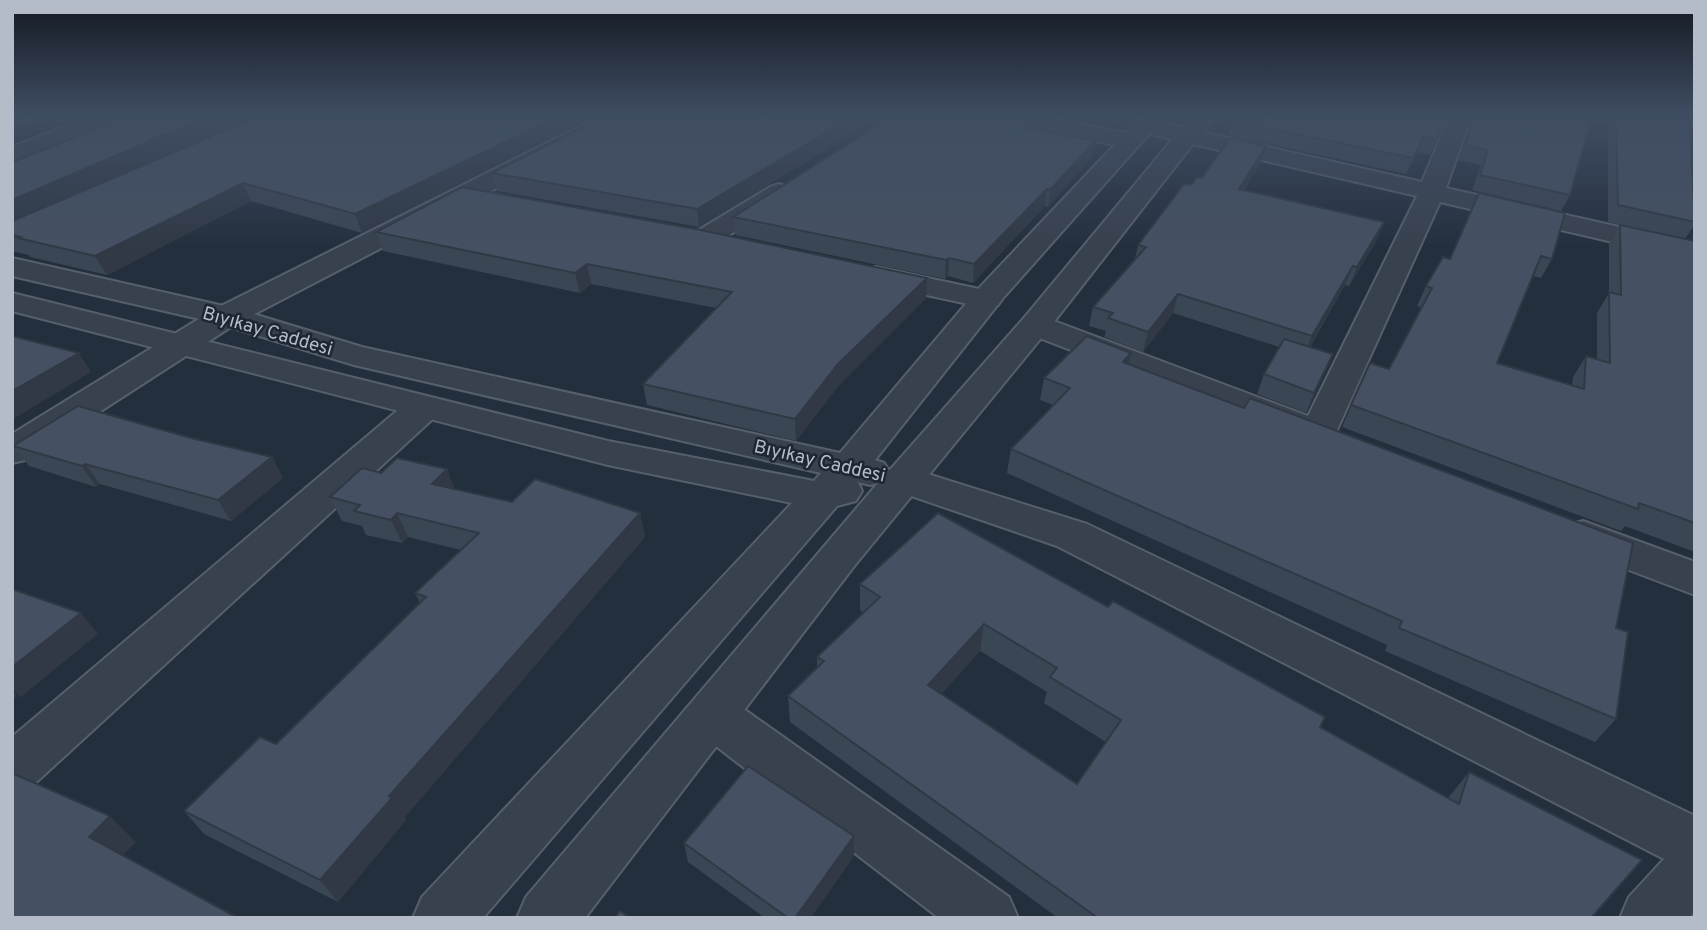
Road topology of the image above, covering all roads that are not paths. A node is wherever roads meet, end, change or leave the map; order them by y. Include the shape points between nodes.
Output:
1 (532, 160) edge
2 (1113, 160) edge
3 (1167, 160) edge
4 (1316, 160) edge
5 (1443, 160) edge
6 (796, 182) edge
7 (1431, 193) junction
8 (465, 195) junction
9 (505, 202) edge
10 (744, 248) edge
11 (1695, 253) edge
12 (12, 267) edge
13 (852, 271) edge
14 (987, 299) junction
15 (12, 302) edge
16 (226, 316) junction
17 (1035, 325) junction
18 (182, 346) junction
19 (424, 407) junction
20 (12, 451) edge
21 (902, 479) junction
22 (835, 481) junction
23 (1552, 524) edge
24 (1695, 579) edge
25 (713, 715) junction
26 (12, 770) edge
27 (1695, 845) edge
28 (1695, 867) edge
29 (443, 918) edge
30 (547, 918) edge
31 (988, 918) edge
32 (1650, 918) edge

1 - 8 street
2 - 14 street
3 - 17 street
4 - 7 street
5 - 7 street
6 - 10 street via 691,237
7 - 11 street
7 - 17 street via 1331,438
8 - 9 street
8 - 16 street
12 - 16 street, Bıyıkay Caddesi
13 - 14 street
14 - 22 street
15 - 18 street, Bıyıkay Caddesi
16 - 18 street
16 - 22 street, Bıyıkay Caddesi via 354,355
17 - 21 street
18 - 19 street, Bıyıkay Caddesi
18 - 20 street
19 - 22 street, Bıyıkay Caddesi via 608,453
19 - 26 street
21 - 22 street, Bıyıkay Caddesi
21 - 25 street
21 - 27 street via 1072,536
22 - 29 street
23 - 24 street
25 - 30 street
25 - 31 street
28 - 32 street

